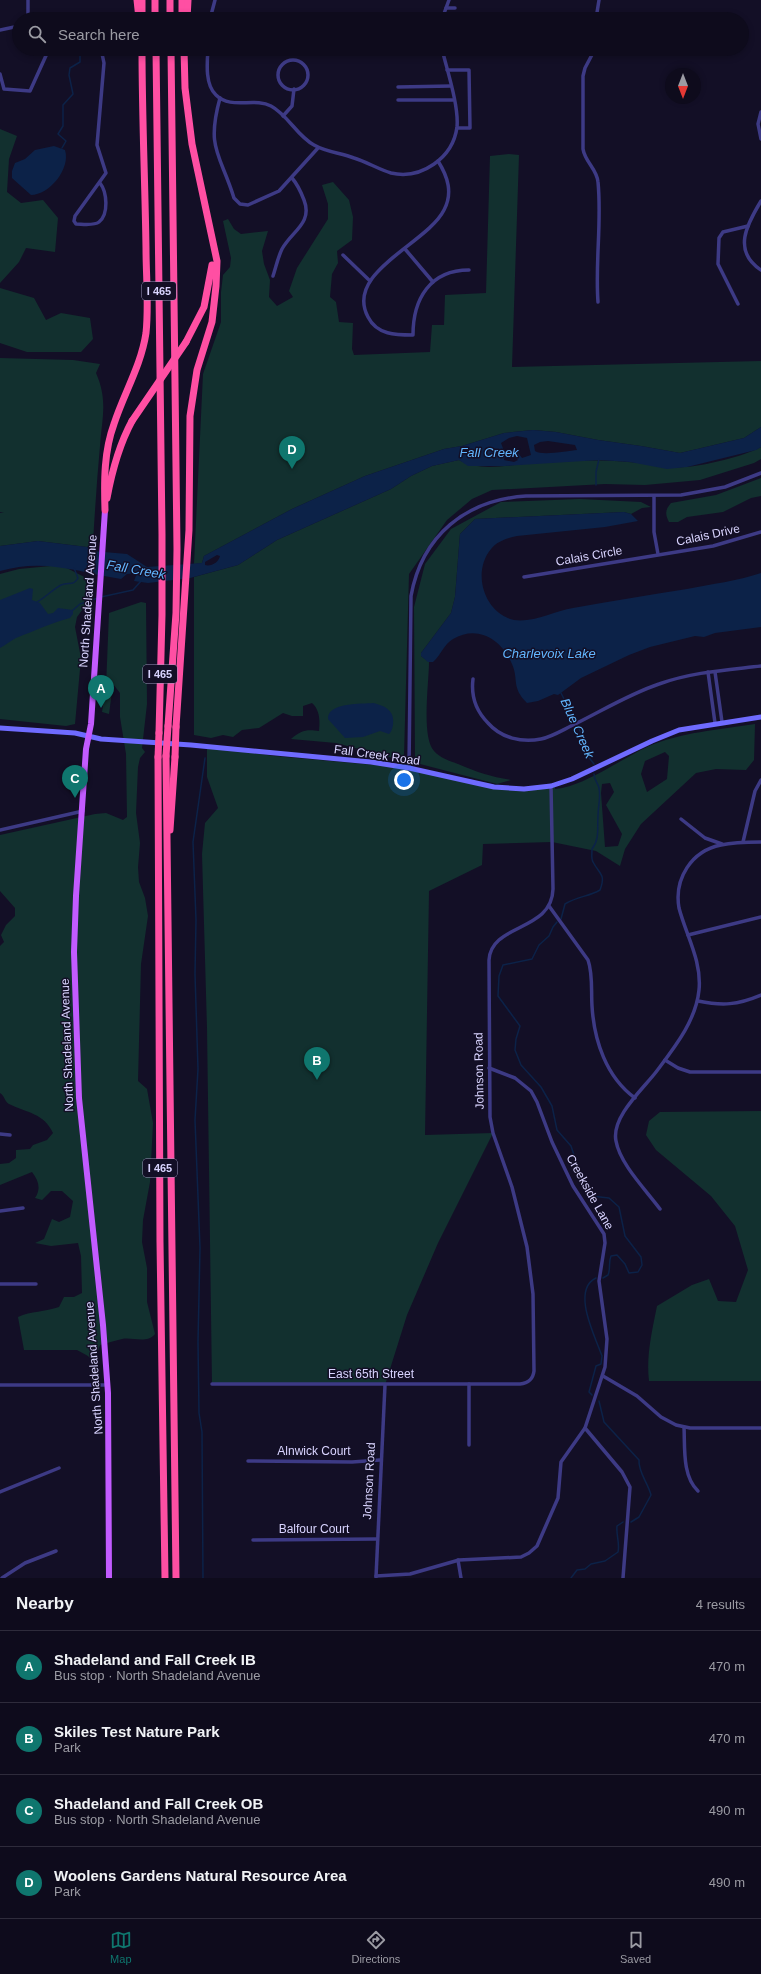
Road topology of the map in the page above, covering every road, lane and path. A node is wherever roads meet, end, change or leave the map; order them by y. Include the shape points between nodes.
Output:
1 (28, 0) edge
2 (137, 0) edge
3 (142, 0) edge
4 (155, 0) edge
5 (170, 0) edge
6 (182, 0) edge
7 (188, 0) edge
8 (215, 0) edge
9 (449, 0) edge
10 (599, 0) edge
11 (446, 8) junction
12 (455, 8) dead end
13 (28, 12) edge
14 (138, 12) edge
15 (142, 12) edge
16 (155, 12) edge
17 (170, 12) edge
18 (182, 12) edge
19 (187, 12) edge
20 (212, 12) edge
21 (445, 12) edge
22 (597, 12) edge
23 (12, 27) edge
24 (0, 30) edge
25 (46, 56) edge
26 (102, 56) edge
27 (142, 56) edge
28 (156, 56) edge
29 (171, 56) edge
30 (184, 56) edge
31 (208, 56) edge
32 (444, 56) edge
33 (591, 56) edge
34 (447, 70) junction
35 (0, 74) edge
36 (450, 86) junction
37 (398, 87) dead end
38 (294, 90) junction
39 (220, 98) junction
40 (398, 100) dead end
41 (453, 100) junction
42 (761, 112) edge
43 (283, 116) junction
44 (457, 128) junction
45 (761, 139) edge
46 (318, 148) junction
47 (438, 161) junction
48 (292, 178) junction
49 (100, 183) junction
50 (761, 201) edge
51 (748, 226) junction
52 (214, 245) junction
53 (405, 249) junction
54 (343, 255) dead end
55 (468, 270) dead end
56 (761, 270) edge
57 (273, 276) dead end
58 (369, 280) junction
59 (433, 282) junction
60 (598, 302) dead end
61 (738, 304) dead end
62 (761, 473) edge
63 (654, 496) junction
64 (105, 510) junction
65 (761, 532) edge
66 (658, 554) junction
67 (524, 577) dead end
68 (180, 613) junction
69 (761, 666) edge
70 (711, 672) junction
71 (473, 679) dead end
72 (761, 717) edge
73 (722, 722) junction
74 (715, 724) junction
75 (0, 728) edge
76 (89, 736) junction
77 (409, 768) junction
78 (761, 780) edge
79 (551, 786) junction
80 (83, 810) junction
81 (681, 819) dead end
82 (0, 830) edge
83 (743, 842) junction
84 (761, 842) edge
85 (723, 844) junction
86 (168, 862) junction
87 (549, 906) junction
88 (761, 917) edge
89 (688, 935) junction
90 (761, 995) edge
91 (698, 1000) junction
92 (665, 1060) junction
93 (489, 1068) junction
94 (761, 1072) edge
95 (635, 1098) junction
96 (0, 1134) edge
97 (10, 1134) dead end
98 (23, 1208) dead end
99 (660, 1209) dead end
100 (0, 1211) edge
101 (0, 1284) edge
102 (36, 1284) dead end
103 (603, 1376) junction
104 (530, 1381) joint
105 (212, 1384) dead end
106 (469, 1384) junction
107 (0, 1385) edge
108 (108, 1385) junction
109 (385, 1385) junction
110 (684, 1427) junction
111 (585, 1428) junction
112 (761, 1428) edge
113 (469, 1446) dead end
114 (380, 1460) junction
115 (248, 1461) dead end
116 (59, 1468) dead end
117 (698, 1491) dead end
118 (0, 1492) edge
119 (376, 1539) junction
120 (253, 1540) dead end
121 (56, 1551) dead end
122 (458, 1560) junction
123 (376, 1577) edge
124 (2, 1578) edge
125 (109, 1578) edge
126 (165, 1578) edge
127 (176, 1578) edge
128 (461, 1578) edge
129 (624, 1578) edge

1 - 13 street
2 - 14 highway
3 - 15 highway
4 - 16 highway
5 - 17 highway
6 - 18 highway
7 - 19 highway
8 - 20 street
9 - 11 street
10 - 22 street
11 - 12 street
11 - 21 street
23 - 24 street
25 - 35 street via 30,91 4,89
26 - 49 street via 98,145 106,172
27 - 64 highway via 147,309 143,349 113,424 104,488
28 - 126 highway, I 465, bridge via 162,534 158,757 160,1234
29 - 68 highway, I 465
30 - 52 highway via 192,144
31 - 39 street via 210,85
32 - 34 street
33 - 60 street via 583,76 583,142 585,157 598,182
34 - 36 street
34 - 44 street via 469,70 470,128
36 - 37 street
36 - 41 street
38 - 38 street via 305,84 308,74 304,64 293,60 283,64 279,75 282,85
38 - 43 street via 292,106
39 - 43 street via 232,102 265,104
39 - 48 street via 214,122 214,143 239,204 248,205 279,191
40 - 41 street
41 - 44 street
42 - 45 street via 758,124
43 - 46 street via 305,139
44 - 47 street via 450,147
46 - 47 street via 353,157 398,174 420,172
46 - 48 street
47 - 53 street via 448,184 446,206 437,220
48 - 57 street via 300,189 307,214 282,248
49 - 49 street via 75,216 76,224 95,224 100,220 106,206 106,193
50 - 51 street
51 - 56 street via 744,242 746,252 752,263
51 - 61 street via 724,232 719,238 719,265
52 - 64 highway, bridge via 211,277 198,321 132,421 116,459
52 - 68 highway via 217,261 214,308 191,407 189,530
53 - 58 street
53 - 59 street
54 - 58 street
55 - 59 street via 447,273
58 - 59 street via 364,303 371,322 388,333 413,335 417,306 423,293
62 - 63 street via 738,483 708,491
63 - 66 street via 654,532
63 - 77 street via 502,498 470,510 456,519 440,535 428,550 419,568 411,596
64 - 76 main road, North Shadeland Avenue
65 - 66 street, Calais Drive via 718,545
66 - 67 street, Calais Circle
68 - 86 highway, bridge via 182,641
68 - 86 highway, I 465, bridge via 166,756
69 - 70 street
70 - 71 street via 647,688 549,737 531,741 501,734 490,726 480,712 473,695
70 - 73 street
70 - 74 street
72 - 73 main road, Fall Creek Road
73 - 74 main road, Fall Creek Road
74 - 79 main road, Fall Creek Road via 685,728 668,734 578,777
75 - 76 main road, Fall Creek Road
76 - 77 main road, Fall Creek Road
76 - 80 main road, North Shadeland Avenue
77 - 79 main road, Fall Creek Road via 505,789
78 - 83 street via 753,799
79 - 87 street via 553,891
80 - 82 street
80 - 108 main road, North Shadeland Avenue via 75,924 78,1091
81 - 85 street via 705,838
83 - 84 street
83 - 85 street
85 - 89 street via 709,848 697,856 687,867 682,878 678,902
86 - 127 highway, I 465
87 - 93 street, Johnson Road via 538,918 499,940 490,953
87 - 95 street via 588,960 594,1022 602,1052 616,1080
88 - 89 street
89 - 91 street via 698,969
90 - 91 street via 730,1004
91 - 92 street via 688,1025
92 - 94 street via 690,1072
92 - 95 street
93 - 103 street, Creekside Lane via 515,1078 531,1091 573,1186 604,1234 599,1281 608,1343
93 - 104 street, Johnson Road via 491,1123 524,1230 532,1281 534,1372
95 - 99 street via 620,1119 616,1142 626,1163
96 - 97 street
98 - 100 street
101 - 102 street
103 - 110 street via 637,1396 662,1418
103 - 111 street, Creekside Lane
104 - 106 street, East 65th Street via 520,1384
105 - 109 street, East 65th Street
106 - 109 street, East 65th Street
106 - 113 street
107 - 108 street
108 - 125 main road, North Shadeland Avenue
109 - 114 street, Johnson Road
110 - 112 street
110 - 117 street via 688,1474
111 - 122 street, Creekside Lane via 561,1462 557,1500 540,1541 532,1551 517,1558
111 - 129 street via 622,1472 629,1485
114 - 115 street, Alnwick Court
114 - 119 street, Johnson Road
116 - 118 street
119 - 120 street, Balfour Court
119 - 123 street, Johnson Road
121 - 124 street via 25,1563
122 - 123 street, Creekside Lane via 410,1574
122 - 128 street

